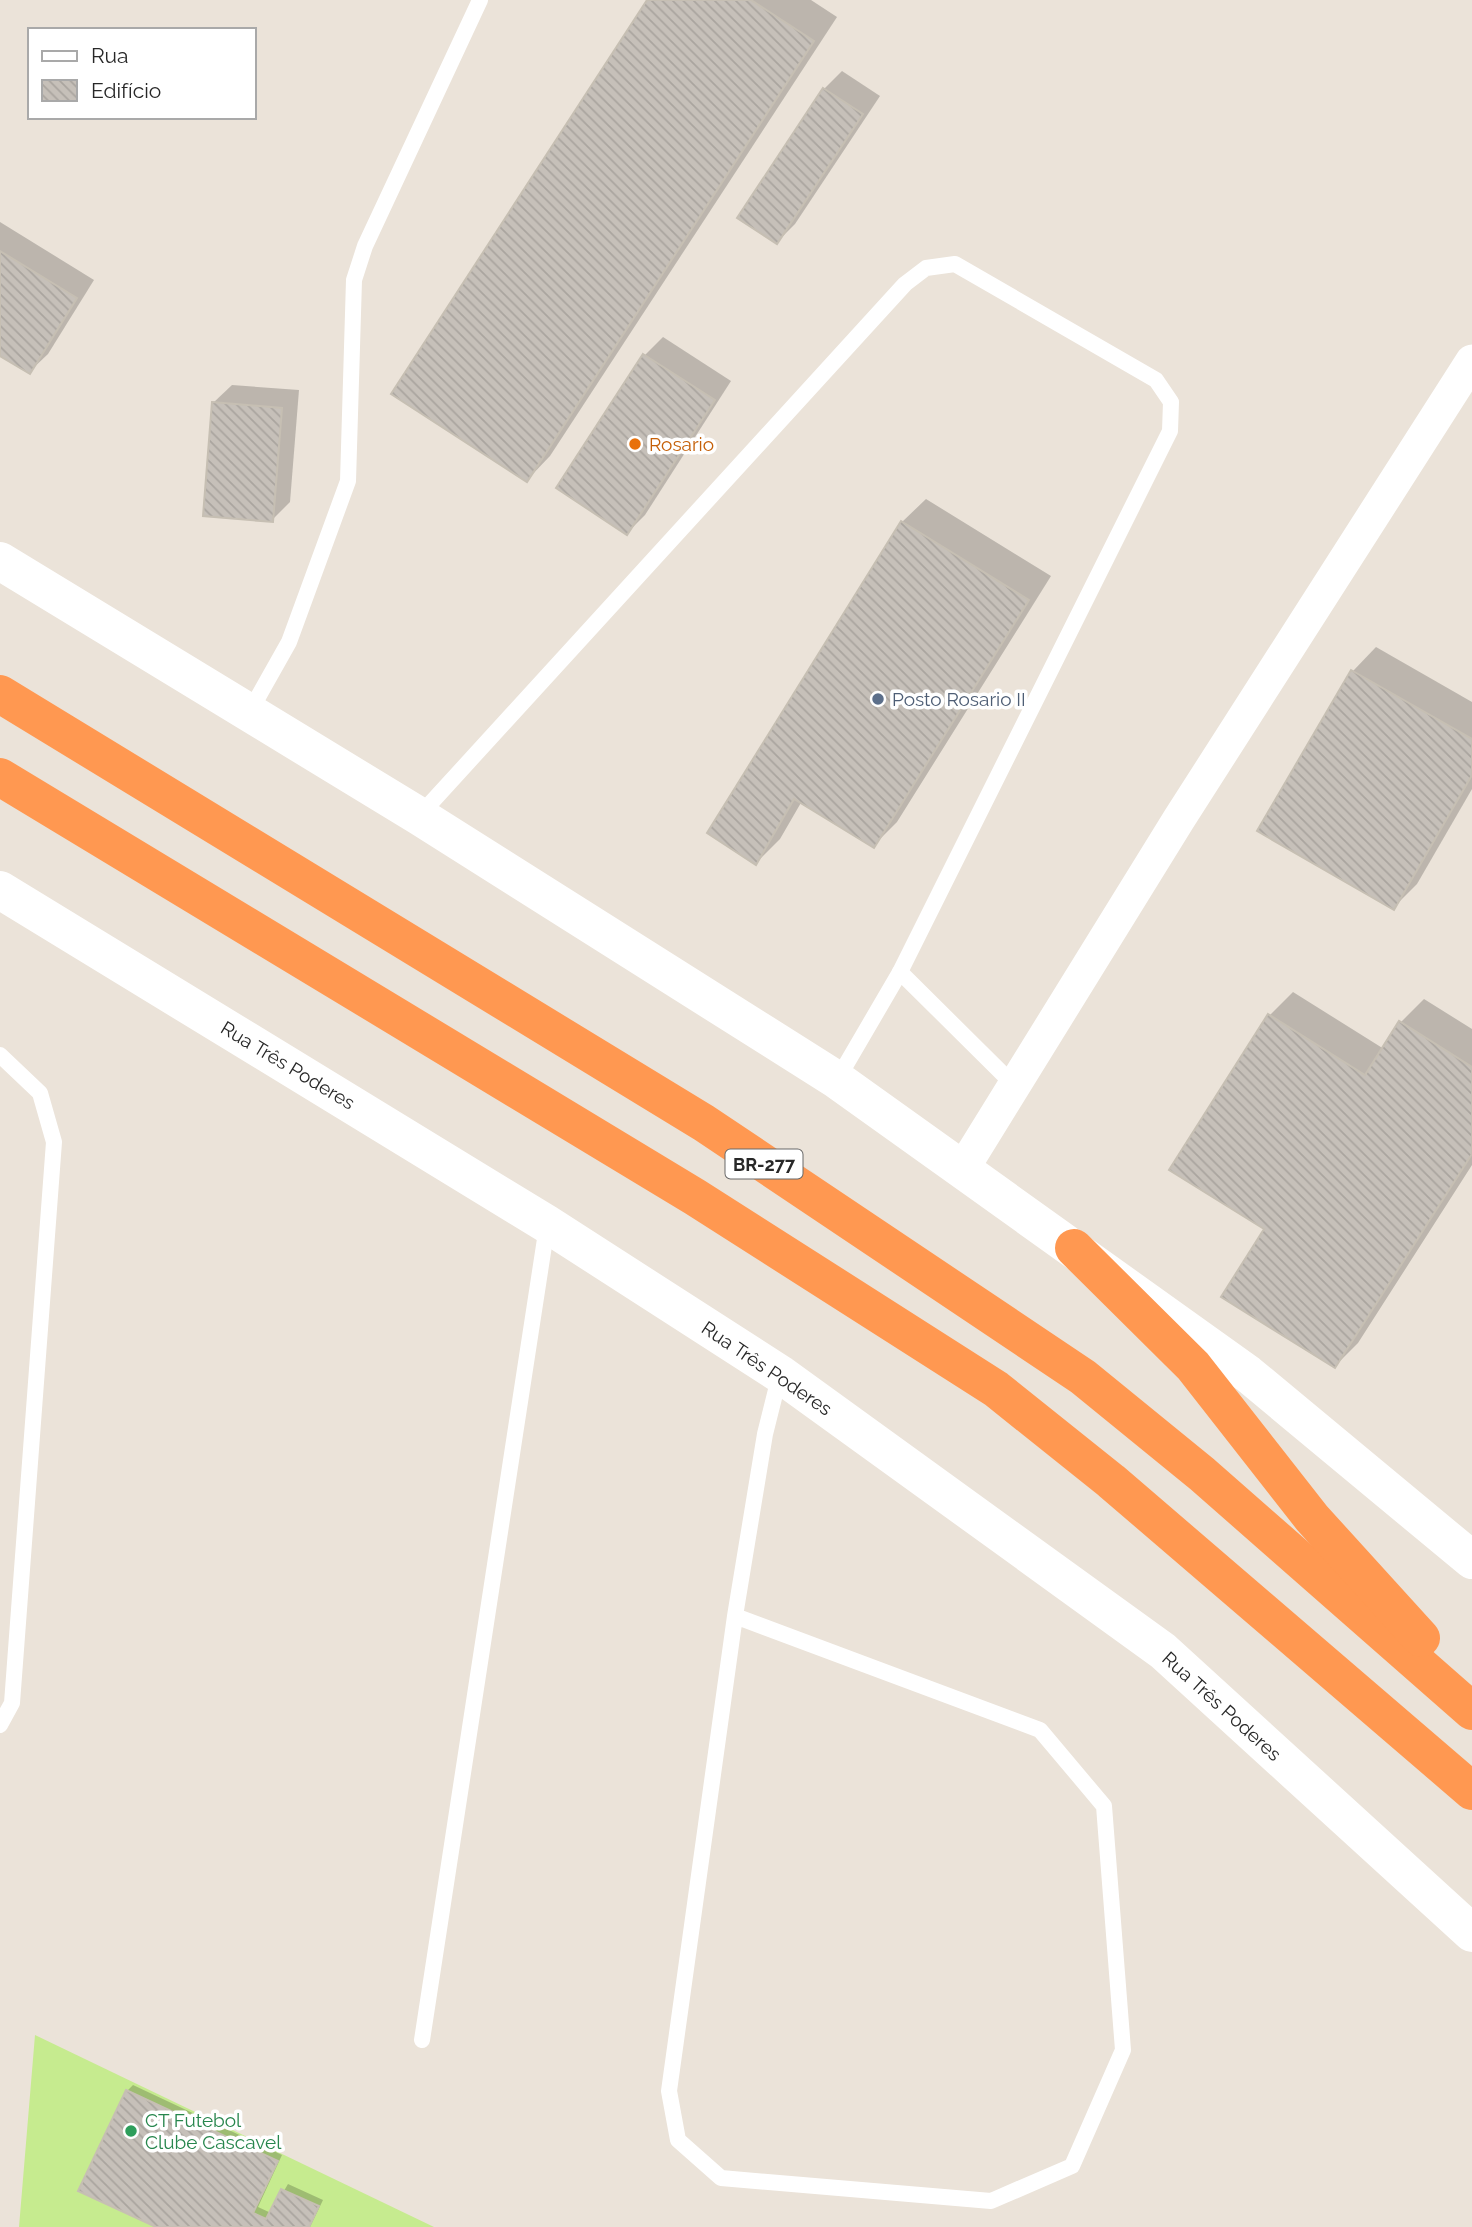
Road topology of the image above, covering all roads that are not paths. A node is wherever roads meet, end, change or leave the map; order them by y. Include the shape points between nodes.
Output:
1 (480, 0) edge
2 (1472, 361) edge
3 (0, 561) edge
4 (0, 694) edge
5 (249, 713) junction
6 (0, 777) edge
7 (419, 816) junction
8 (0, 890) edge
9 (900, 972) junction
10 (0, 1055) edge
11 (837, 1080) junction
12 (1014, 1085) junction
13 (962, 1170) junction
14 (547, 1224) junction
15 (1074, 1248) junction
16 (780, 1374) junction
17 (1472, 1560) edge
18 (735, 1616) junction
19 (1472, 1693) edge
20 (1472, 1711) edge
21 (0, 1725) edge
22 (1472, 1791) edge
23 (1472, 1933) edge
24 (422, 2040) dead end

1 - 5 lane via 365,246 354,280 348,481 289,642
2 - 12 street
3 - 5 street
4 - 20 highway, BR-277 via 704,1123 1083,1377 1212,1482
5 - 7 street
6 - 22 highway via 695,1197 996,1389 1111,1480
7 - 9 lane via 905,284 926,268 955,264 1156,380 1171,402 1170,431
7 - 11 street
8 - 14 street, Rua Três Poderes
9 - 11 lane
9 - 12 lane
10 - 21 lane via 40,1093 54,1142 12,1703
11 - 13 street
12 - 13 street
13 - 15 street
14 - 16 street, Rua Três Poderes
14 - 24 lane
15 - 17 street via 1248,1374
15 - 19 highway via 1193,1366 1312,1518
16 - 18 lane via 765,1434
16 - 23 street, Rua Três Poderes via 1163,1651
18 - 18 lane via 669,2091 678,2140 721,2178 991,2201 1072,2166 1123,2049 1104,1806 1040,1730

